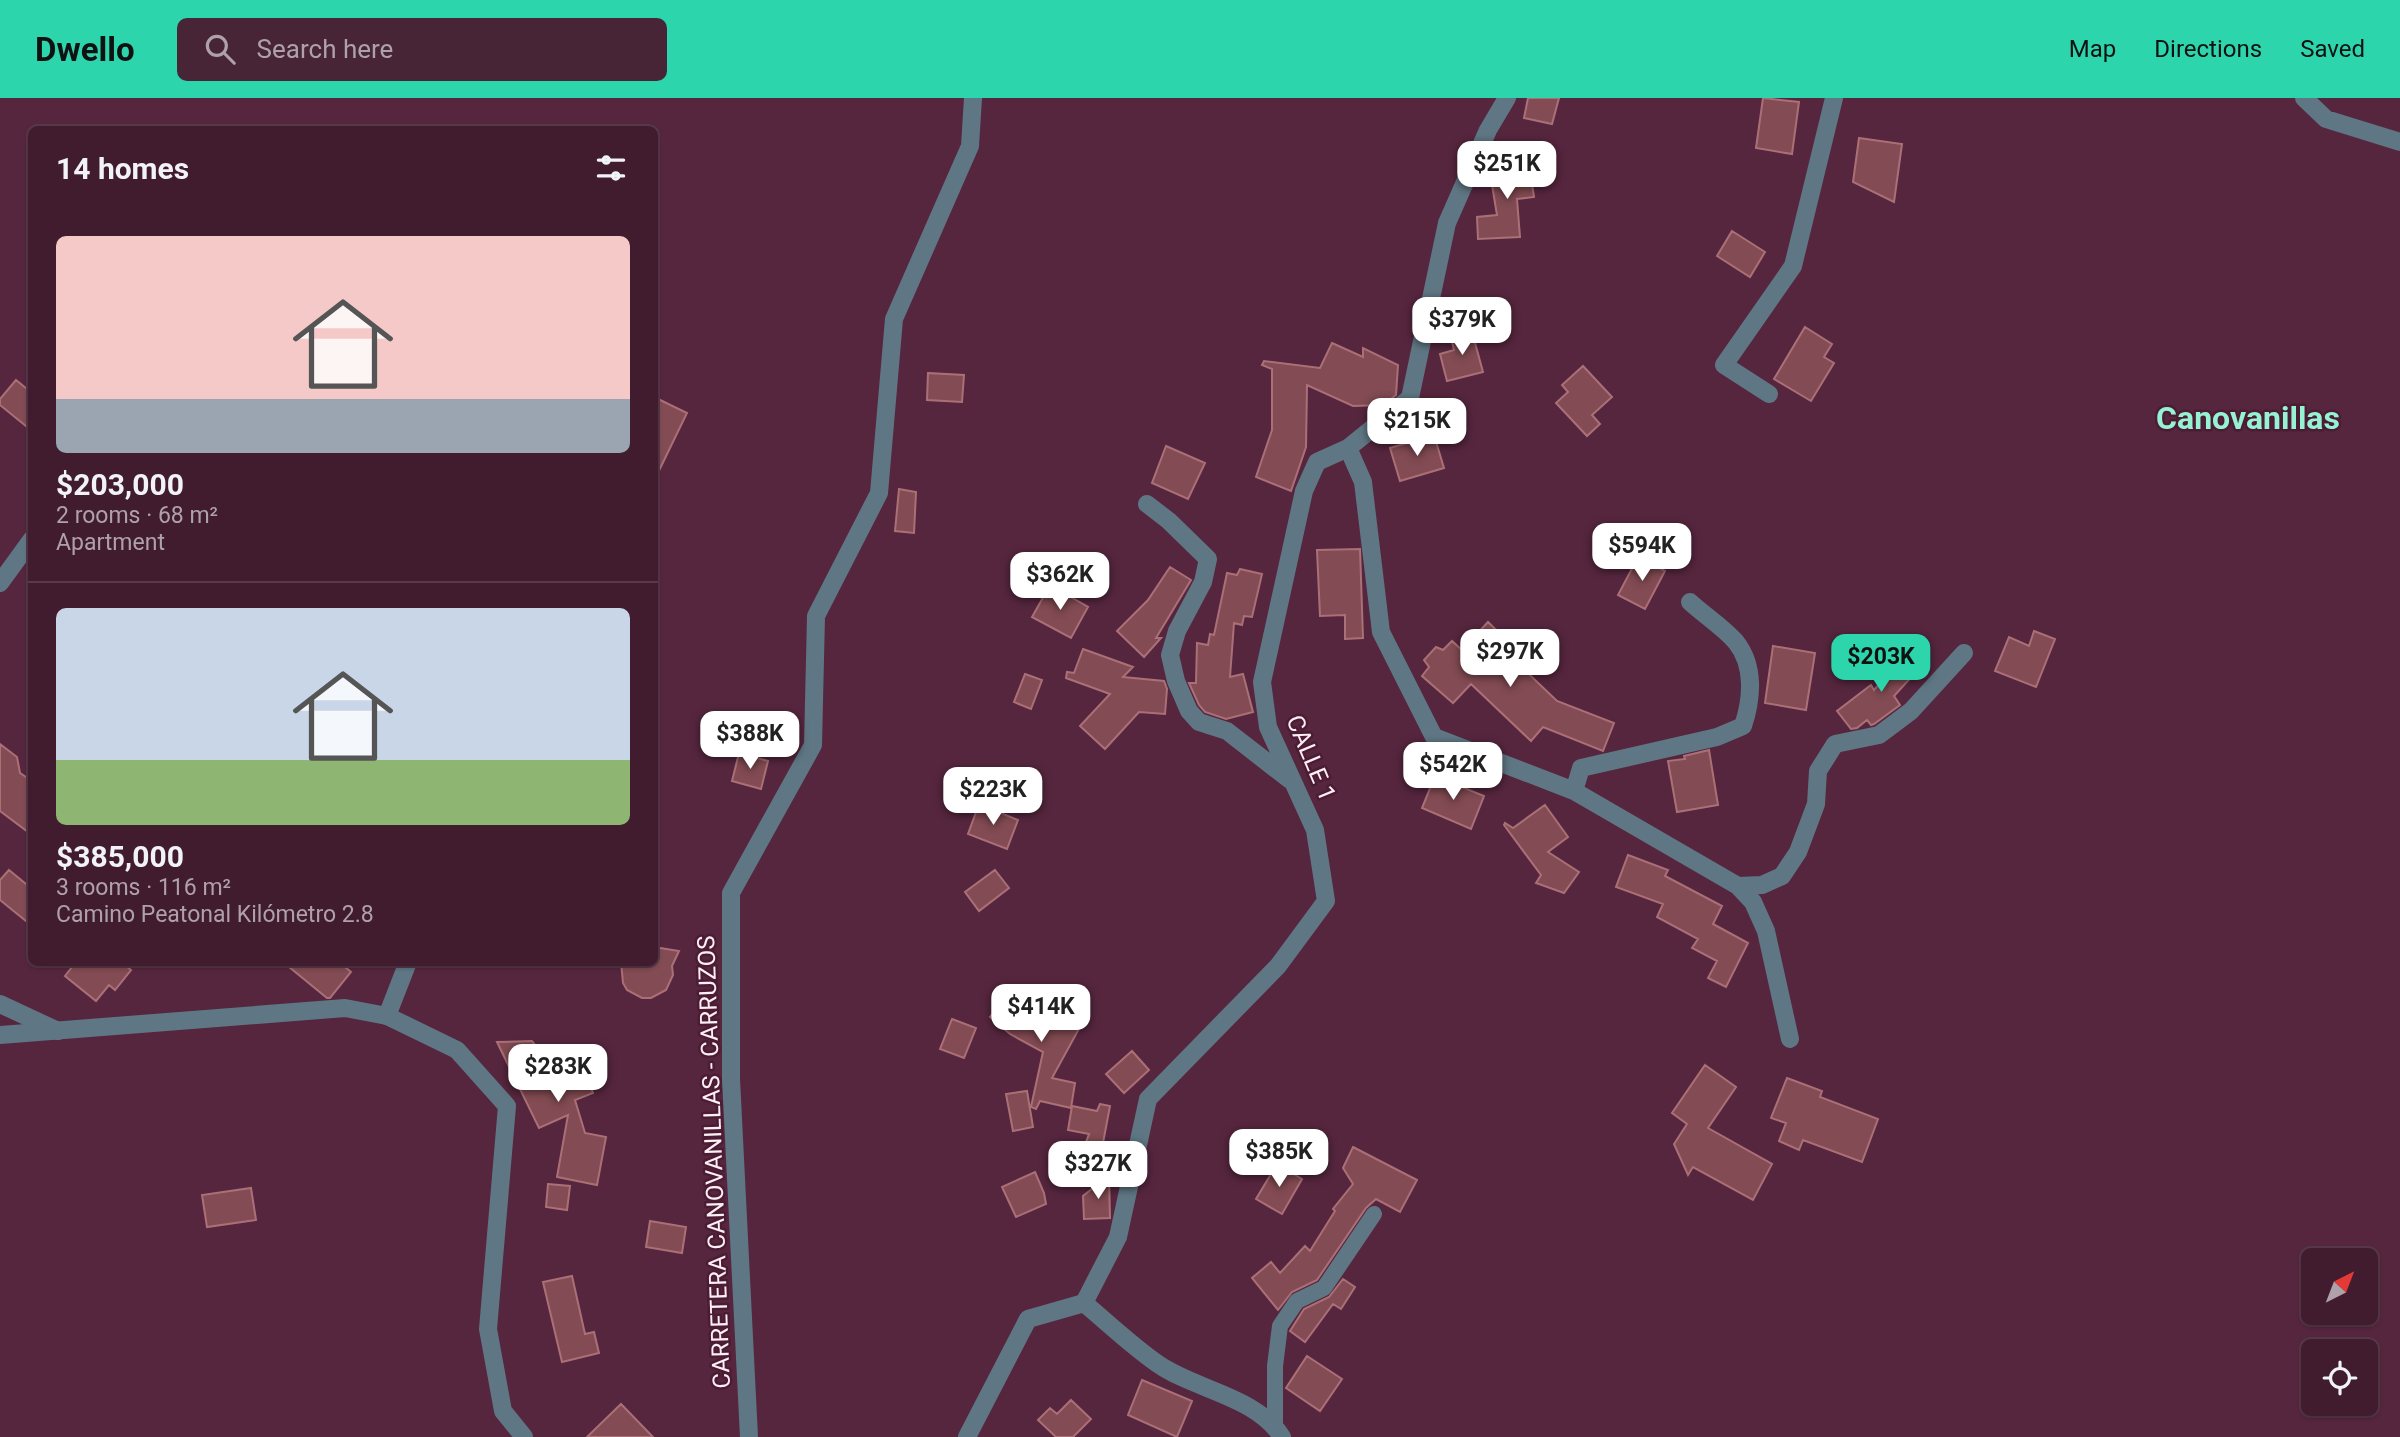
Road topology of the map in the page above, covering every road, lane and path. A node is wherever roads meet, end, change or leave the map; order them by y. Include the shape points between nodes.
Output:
1 (973, 98) edge
2 (1507, 98) edge
3 (1834, 98) edge
4 (2304, 98) edge
5 (2400, 142) edge
6 (1769, 394) dead end
7 (1348, 448) junction
8 (1147, 504) dead end
9 (28, 545) edge
10 (0, 583) edge
11 (1690, 602) dead end
12 (1964, 653) dead end
13 (1293, 782) junction
14 (1574, 791) junction
15 (1738, 886) junction
16 (406, 966) edge
17 (0, 1004) edge
18 (387, 1016) junction
19 (58, 1031) junction
20 (0, 1035) edge
21 (1790, 1040) dead end
22 (1374, 1214) dead end
23 (1084, 1303) junction
24 (1278, 1432) edge
25 (524, 1437) edge
26 (749, 1437) edge
27 (967, 1437) edge

1 - 26 street, CARRETERA CANOVANILLAS - CARRUZOS via 970,146 894,319 879,493 816,616 813,745 731,893 731,1079
2 - 7 street, CALLE 1 via 1447,223 1410,398
3 - 6 street via 1793,266 1724,365
4 - 5 street via 2326,119
7 - 13 street, CALLE 1 via 1317,462 1304,491 1262,682 1268,727
7 - 14 street via 1363,482 1381,632 1434,737
8 - 13 street via 1208,559 1203,582 1177,631 1170,655 1189,710 1199,722 1236,737
9 - 10 street
11 - 14 street via 1737,643 1750,673 1743,726 1717,737 1581,768
12 - 15 street via 1911,711 1879,735 1835,744 1818,771 1816,804 1798,852 1782,876 1762,886
13 - 23 street, CALLE 1 via 1315,830 1326,901 1278,966 1148,1099 1118,1237
14 - 15 street
15 - 21 street via 1753,902 1766,931
16 - 18 street
17 - 19 street
18 - 19 street via 345,1009
18 - 25 street via 457,1050 507,1106 488,1329 503,1411
19 - 20 street
22 - 24 street via 1324,1288 1297,1301 1280,1326 1275,1366
23 - 24 street via 1160,1366 1237,1400
23 - 27 street via 1028,1319

